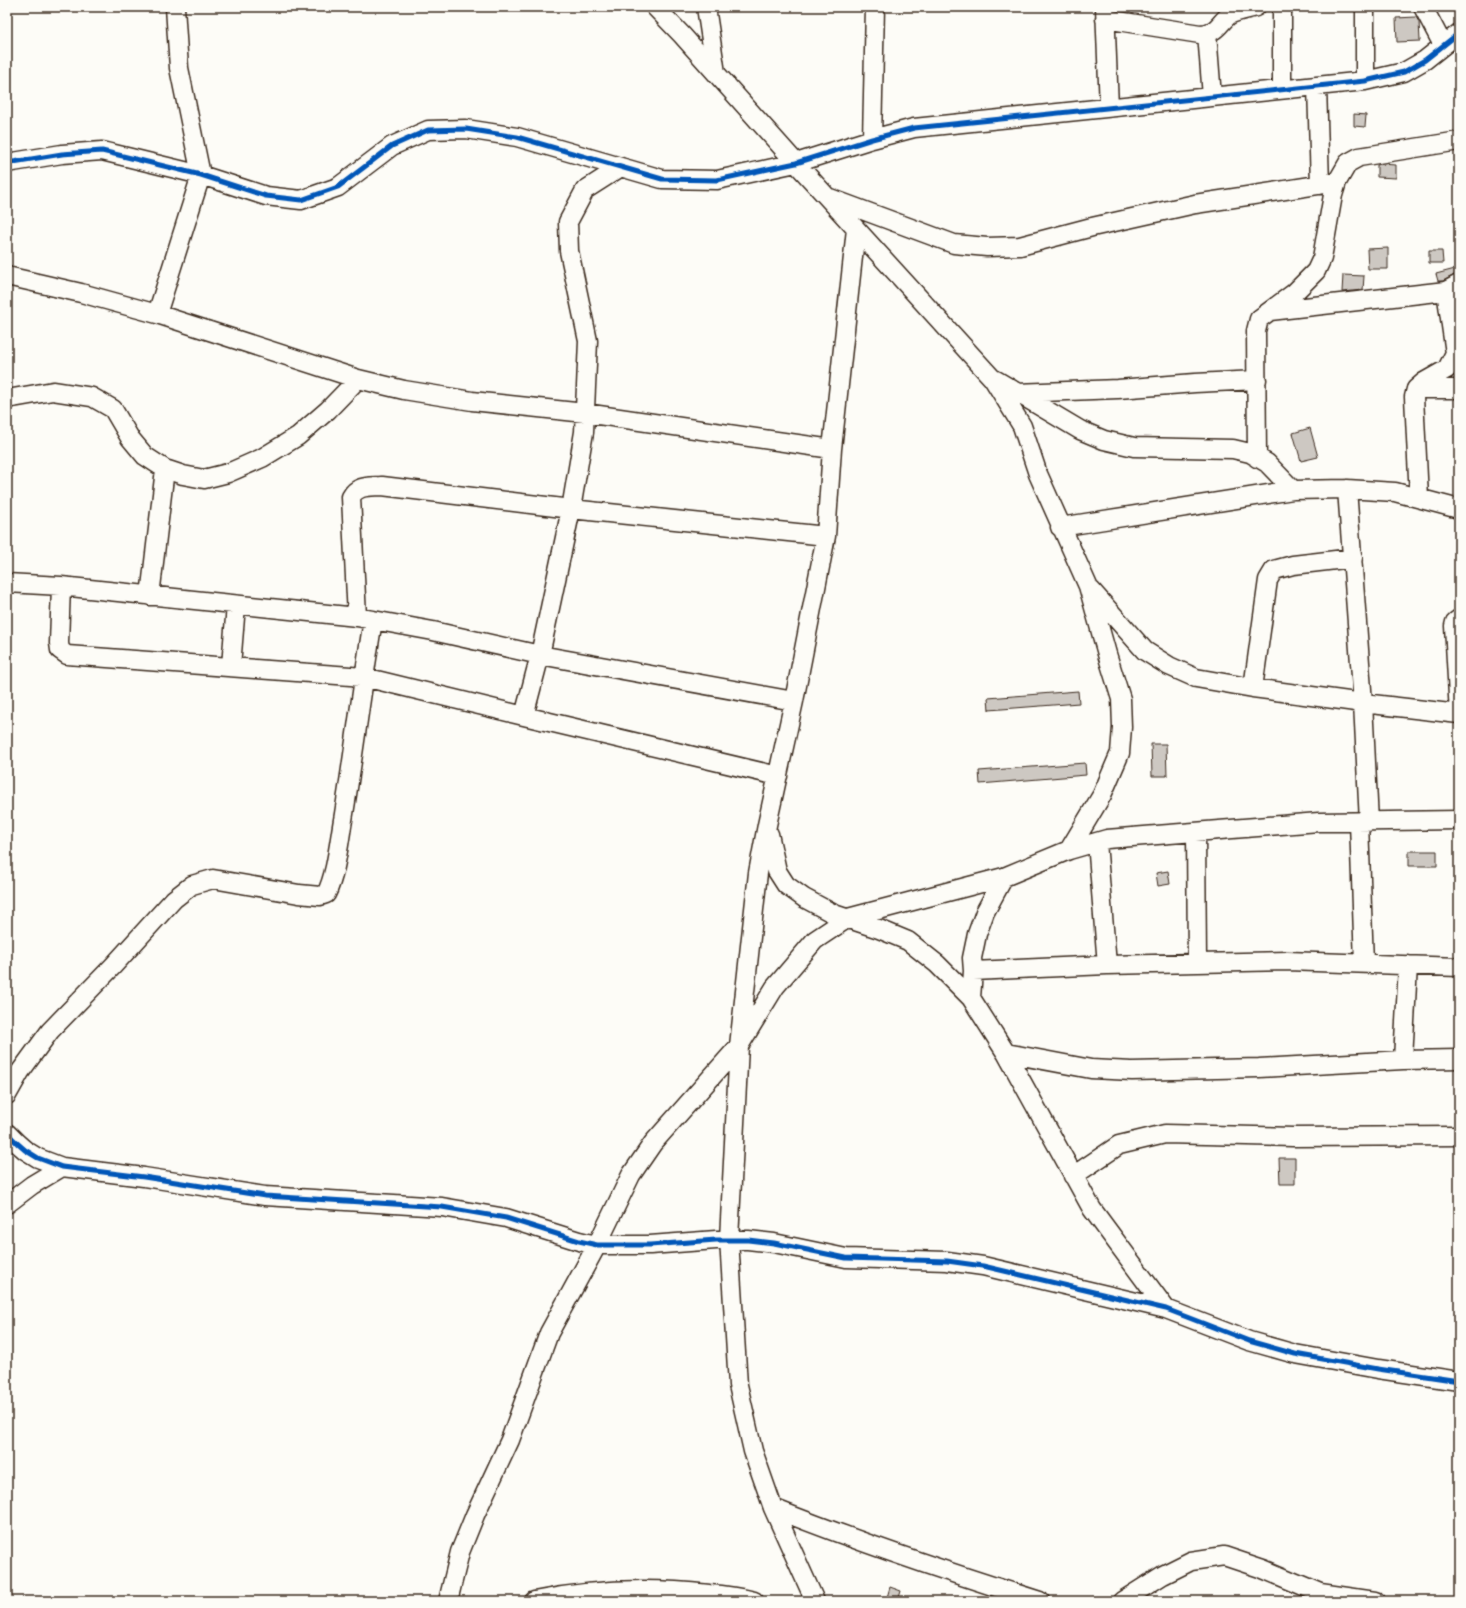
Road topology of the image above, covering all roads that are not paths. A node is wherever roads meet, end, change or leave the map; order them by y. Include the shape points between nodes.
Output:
1 (175, 7) edge
2 (655, 7) edge
3 (706, 7) edge
4 (875, 7) edge
5 (1256, 7) edge
6 (1282, 7) edge
7 (1365, 7) edge
8 (1423, 7) edge
9 (1228, 11) edge
10 (1105, 13) edge
11 (1207, 33) junction
12 (1459, 34) edge
13 (1444, 45) junction
14 (716, 73) junction
15 (1365, 80) junction
16 (1317, 86) junction
17 (1282, 89) junction
18 (1212, 97) junction
19 (1109, 108) junction
20 (872, 139) junction
21 (1459, 141) edge
22 (7, 163) edge
23 (796, 163) junction
24 (621, 167) junction
25 (201, 175) junction
26 (1338, 182) junction
27 (1320, 185) junction
28 (827, 197) junction
29 (856, 229) junction
30 (7, 276) edge
31 (1453, 288) edge
32 (1268, 311) junction
33 (157, 314) junction
34 (358, 378) junction
35 (993, 379) junction
36 (1257, 380) junction
37 (1416, 389) junction
38 (1459, 389) edge
39 (1017, 393) junction
40 (7, 399) edge
41 (584, 413) junction
42 (832, 449) junction
43 (1257, 458) junction
44 (165, 469) junction
45 (1347, 489) junction
46 (1293, 490) junction
47 (1419, 498) junction
48 (571, 509) junction
49 (1459, 509) edge
50 (1060, 527) junction
51 (826, 536) junction
52 (1353, 558) junction
53 (7, 583) edge
54 (61, 586) junction
55 (1088, 586) junction
56 (150, 596) junction
57 (236, 605) junction
58 (365, 619) junction
59 (1459, 619) edge
60 (540, 655) junction
61 (231, 666) junction
62 (364, 677) junction
63 (1253, 688) junction
64 (794, 701) junction
65 (1363, 703) junction
66 (524, 716) junction
67 (778, 776) junction
68 (1459, 820) edge
69 (1364, 822) junction
70 (767, 825) junction
71 (1196, 832) junction
72 (1097, 842) junction
73 (1069, 850) junction
74 (1004, 877) junction
75 (848, 918) junction
76 (1197, 963) junction
77 (1364, 964) junction
78 (1107, 965) junction
79 (1408, 965) junction
80 (1459, 967) edge
81 (973, 971) junction
82 (971, 998) junction
83 (739, 1046) junction
84 (1006, 1053) junction
85 (1403, 1060) junction
86 (1459, 1060) edge
87 (7, 1095) edge
88 (7, 1133) edge
89 (1459, 1136) edge
90 (62, 1167) junction
91 (1074, 1176) junction
92 (7, 1204) edge
93 (729, 1239) junction
94 (597, 1245) junction
95 (1166, 1309) junction
96 (1459, 1381) edge
97 (773, 1508) junction
98 (448, 1601) edge
99 (534, 1601) edge
100 (754, 1601) edge
101 (815, 1601) edge
102 (1040, 1601) edge
103 (1122, 1601) edge
104 (1376, 1601) edge

1 - 25 street via 179,68
2 - 14 street
3 - 14 street
4 - 20 street
5 - 9 street
6 - 17 street
7 - 15 street
8 - 13 street
9 - 11 street via 1214,30
10 - 11 street via 1200,34
10 - 19 street
11 - 18 street
12 - 13 street
13 - 15 street via 1404,72
14 - 23 street
15 - 16 street
16 - 17 street
16 - 27 street
17 - 18 street
18 - 19 street
19 - 20 street via 914,128
20 - 23 street
21 - 26 street via 1359,157 1348,163
22 - 25 street via 62,154 102,151
23 - 24 street via 717,180 662,179
23 - 28 street
24 - 25 street via 517,137 458,130 428,130 392,146 338,187 301,200 266,196
24 - 41 street via 585,190 568,222 569,251 588,341
25 - 33 street
26 - 27 street
26 - 32 street via 1333,195 1322,258 1316,271 1294,293
27 - 28 street via 1195,204 1020,246 987,247 954,244
28 - 29 street
29 - 35 street
29 - 42 street
30 - 33 street
31 - 32 street
31 - 37 street via 1455,353 1447,369
32 - 36 street via 1259,319 1256,331
33 - 34 street
34 - 41 street via 404,390 472,401
34 - 44 street via 328,410 298,436 262,458 228,473 204,479
35 - 39 street
35 - 50 street via 1022,426
36 - 39 street
36 - 43 street
37 - 38 street
37 - 47 street via 1414,397
39 - 43 street via 1080,430 1104,440 1134,447 1233,449 1250,453
40 - 44 street via 53,391 92,397 114,409 130,438 144,456
41 - 42 street
41 - 48 street via 584,432
42 - 51 street
43 - 46 street via 1267,463
44 - 56 street
45 - 46 street
45 - 47 street via 1395,492
45 - 52 street
46 - 50 street
47 - 49 street
48 - 51 street
48 - 58 street via 382,486 360,488 351,497
48 - 60 street
50 - 55 street
51 - 64 street
52 - 63 street via 1293,565 1274,570 1268,580
52 - 65 street
53 - 54 street
54 - 56 street
54 - 61 street via 59,643 60,650 67,654
55 - 63 street via 1145,651 1169,666 1196,678
55 - 73 street via 1121,699 1122,727 1120,753 1102,794
56 - 57 street
57 - 58 street
57 - 61 street
58 - 60 street
58 - 62 street
59 - 65 street via 1454,626 1459,714
60 - 64 street
60 - 66 street
61 - 62 street
62 - 66 street
62 - 87 street via 337,852 330,887 326,894 299,894 213,879 192,885 174,899 50,1031 20,1072
63 - 65 street
64 - 67 street
65 - 69 street
66 - 67 street
67 - 70 street
68 - 69 street
69 - 71 street via 1319,822
69 - 77 street
70 - 75 street via 777,871 786,884 810,901 834,914
70 - 83 street via 758,873
71 - 72 street
71 - 76 street
72 - 73 street
72 - 78 street
73 - 74 street
74 - 75 street
74 - 81 street via 985,912 977,934 972,958
75 - 82 street via 908,941 937,964
75 - 83 street via 815,940 775,987
76 - 77 street via 1287,961
76 - 78 street
77 - 79 street
78 - 81 street
79 - 80 street
79 - 85 street
81 - 82 street
82 - 84 street
83 - 93 street
83 - 94 street via 653,1142 631,1175
84 - 85 street via 1091,1069 1132,1071 1259,1068
84 - 91 street
85 - 86 street
88 - 90 street via 25,1150
89 - 91 street via 1165,1134 1119,1146
90 - 92 street
90 - 94 street via 265,1196 442,1207 506,1218
91 - 95 street via 1092,1209
93 - 94 street via 650,1245
93 - 95 street via 774,1243 846,1258 947,1261 982,1266
93 - 97 street via 738,1384 753,1451
94 - 98 street via 549,1333 510,1440 474,1515 460,1552
95 - 96 street via 1249,1341 1295,1354
97 - 101 street
97 - 102 street via 952,1574
99 - 100 street via 567,1594 630,1589 684,1591
103 - 104 street via 1191,1561 1224,1556 1320,1592

